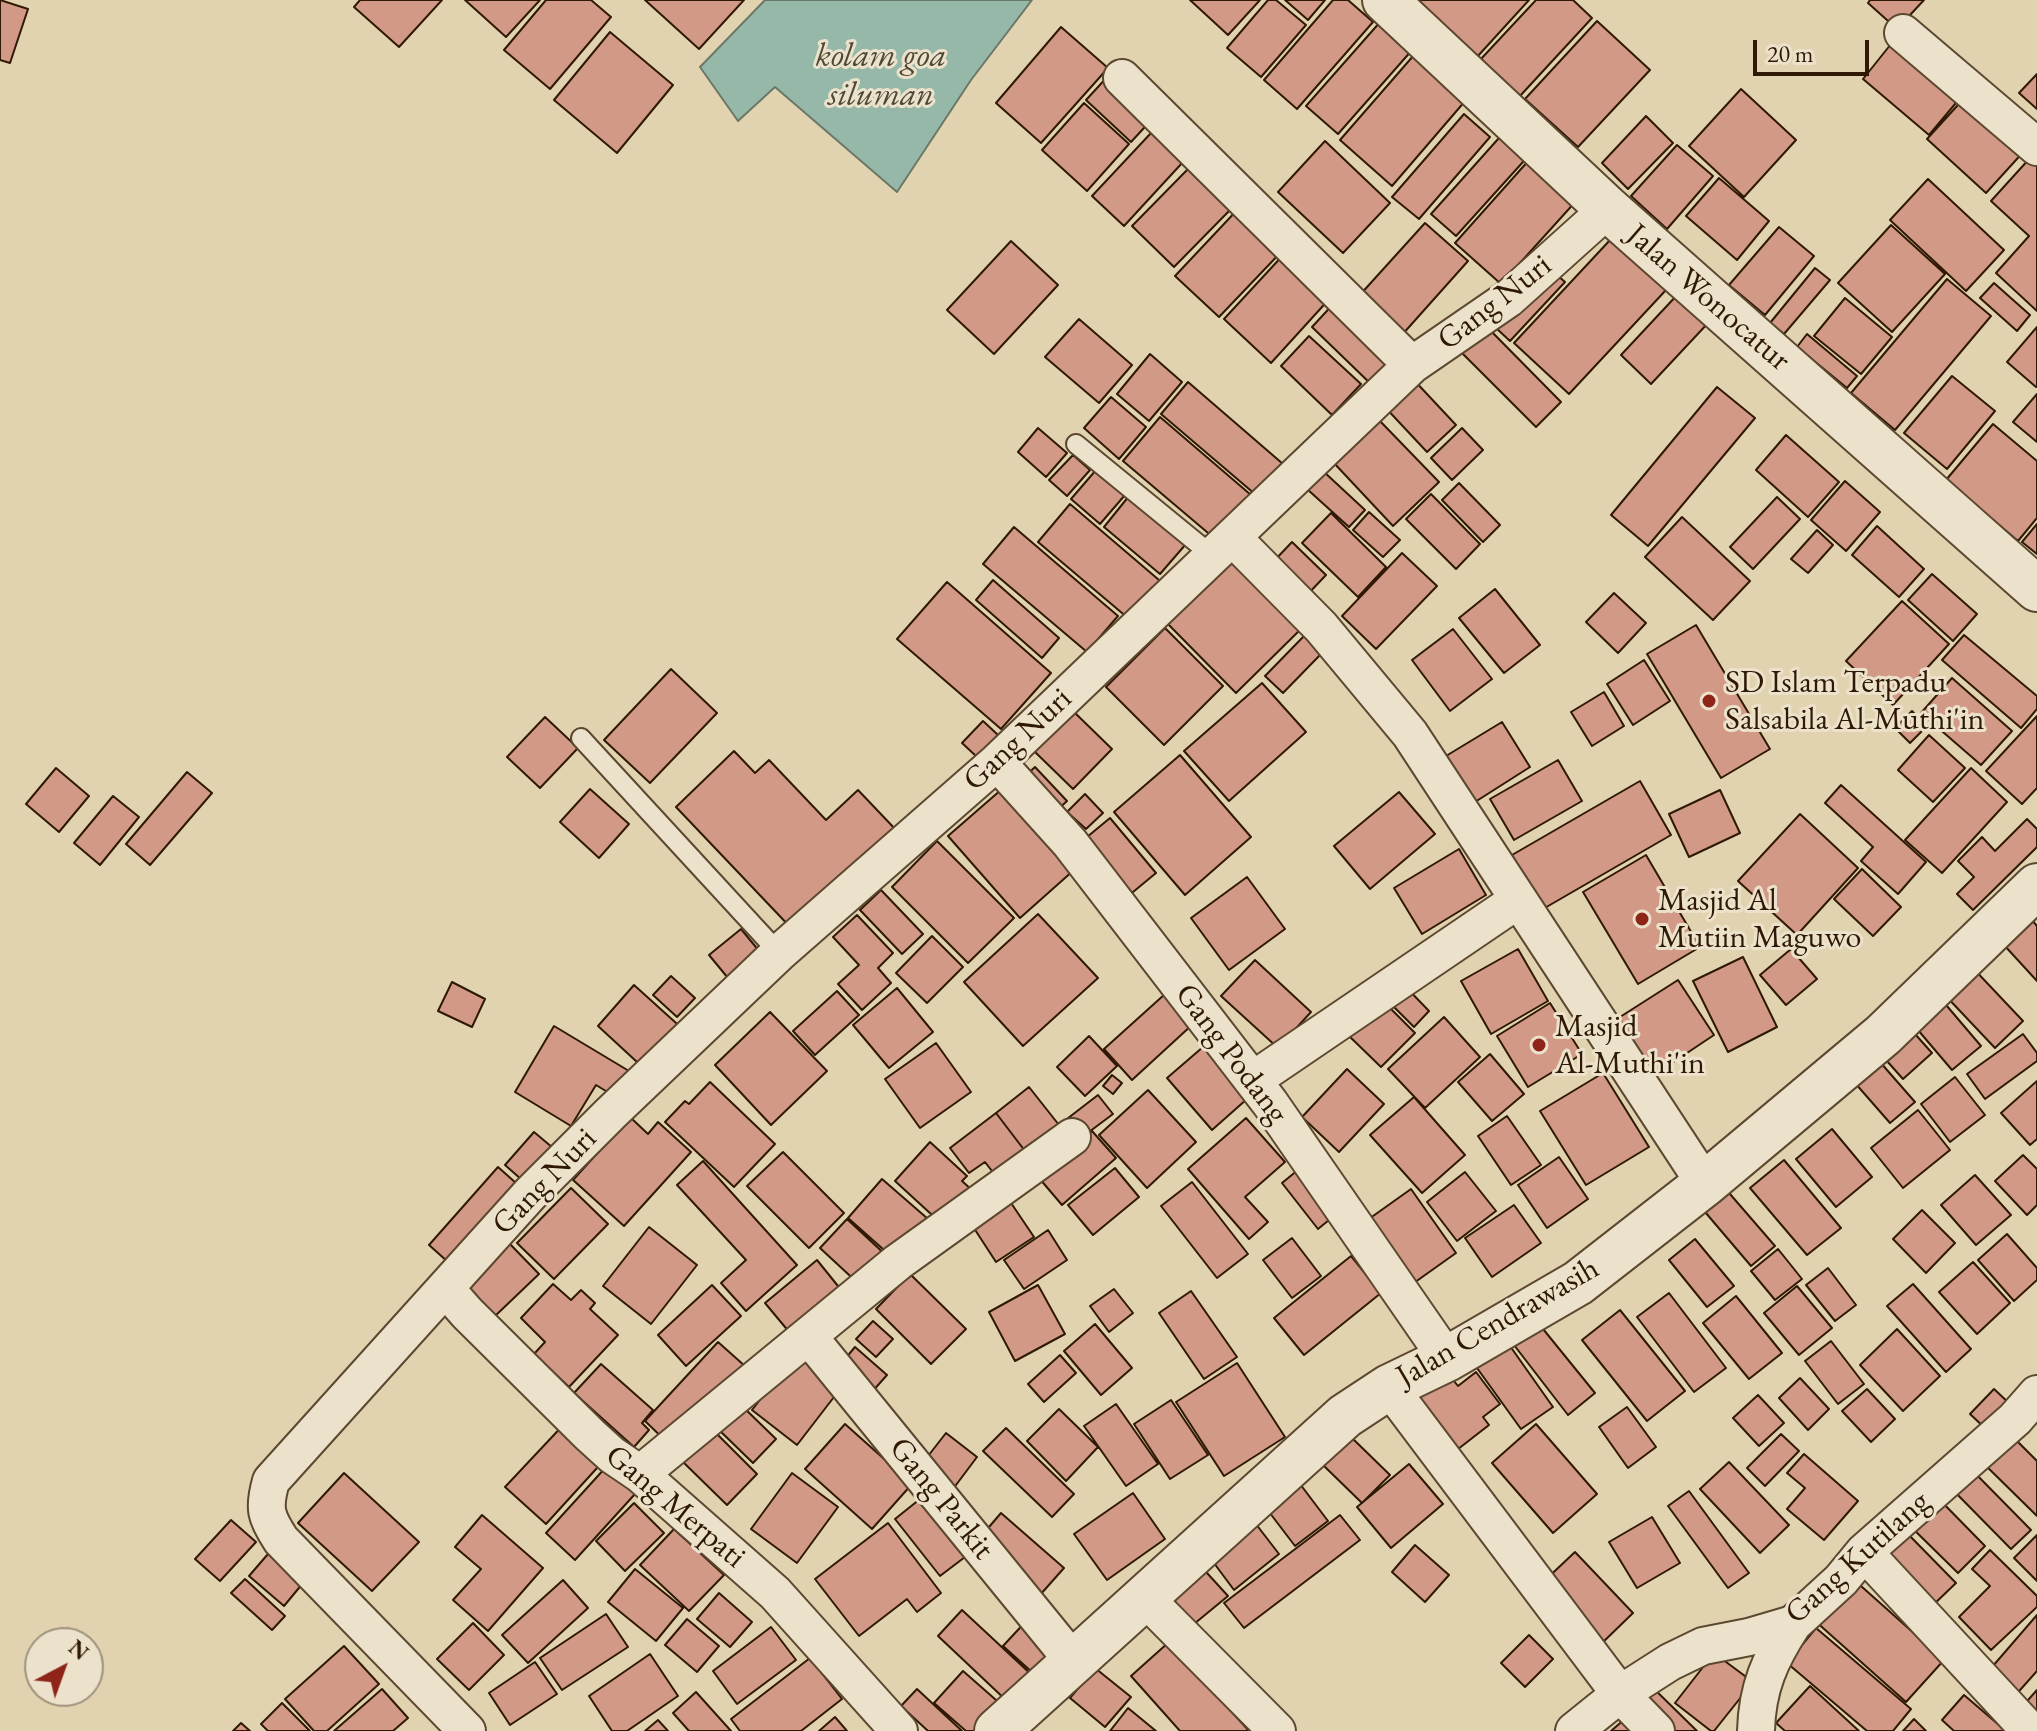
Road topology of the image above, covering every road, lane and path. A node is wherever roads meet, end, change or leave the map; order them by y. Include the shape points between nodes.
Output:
1 (1385, 0) edge
2 (1903, 33) dead end
3 (1122, 78) dead end
4 (2037, 147) edge
5 (1608, 209) junction
6 (1412, 365) junction
7 (1076, 444) dead end
8 (1223, 547) junction
9 (2037, 589) edge
10 (581, 738) dead end
11 (997, 762) junction
12 (2037, 886) edge
13 (1518, 900) junction
14 (779, 953) junction
15 (1253, 1080) junction
16 (1072, 1137) dead end
17 (1705, 1184) junction
18 (446, 1289) junction
19 (809, 1337) junction
20 (1447, 1359) junction
21 (1389, 1387) junction
22 (2030, 1418) edge
23 (640, 1474) junction
24 (1864, 1552) junction
25 (1145, 1598) junction
26 (1793, 1624) junction
27 (1073, 1661) junction
28 (1620, 1694) junction
29 (467, 1731) edge
30 (899, 1731) edge
31 (997, 1731) edge
32 (1277, 1731) edge
33 (1574, 1731) edge
34 (1656, 1731) edge
35 (1756, 1731) edge
36 (2030, 1731) edge

1 - 5 street, Jalan Wonocatur
2 - 4 street
3 - 6 street
5 - 6 street, Gang Nuri via 1508,299
5 - 9 street, Jalan Wonocatur
6 - 8 street, Gang Nuri
7 - 8 lane
8 - 11 street, Gang Nuri
8 - 13 street via 1321,627 1410,734
10 - 14 lane
11 - 14 street, Gang Nuri
11 - 15 street, Gang Podang via 1070,843
12 - 17 street, Jalan Cendrawasih via 1883,1035
13 - 15 street
13 - 17 street
14 - 18 street, Gang Nuri via 590,1133
15 - 20 street, Gang Podang
16 - 19 street via 898,1262
17 - 20 street, Jalan Cendrawasih via 1578,1283
18 - 23 street, Gang Merpati via 590,1435
18 - 29 street, Gang Nuri via 271,1481 265,1502 281,1540
19 - 23 street
19 - 27 street, Gang Parkit
20 - 21 street, Jalan Cendrawasih
21 - 25 street, Jalan Cendrawasih via 1345,1416
21 - 28 street
22 - 24 street, Gang Kutilang
23 - 30 street, Gang Merpati via 775,1593
24 - 26 street, Gang Kutilang
24 - 36 street
25 - 27 street, Jalan Cendrawasih
25 - 32 street
26 - 28 street, Gang Kutilang via 1703,1646
26 - 35 street via 1764,1675
27 - 31 street, Jalan Cendrawasih
28 - 33 street, Gang Kutilang
28 - 34 street

